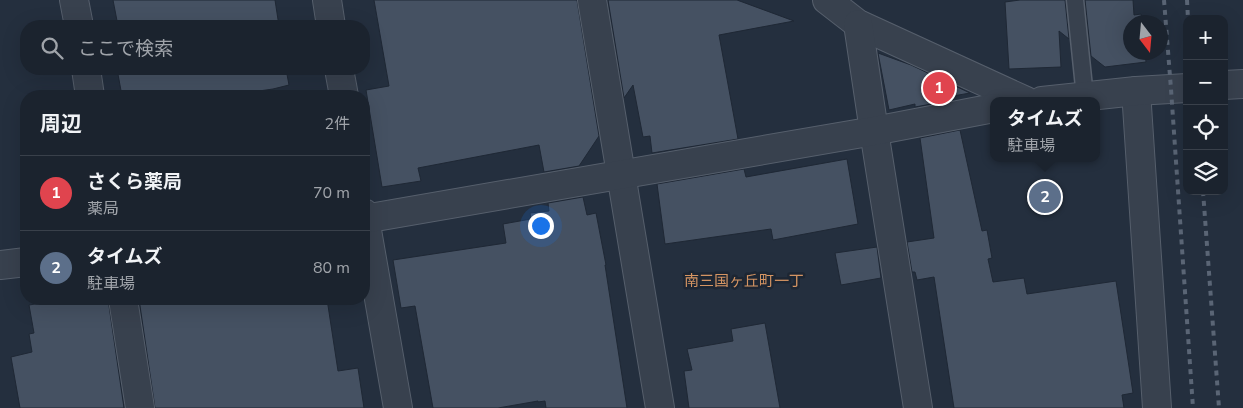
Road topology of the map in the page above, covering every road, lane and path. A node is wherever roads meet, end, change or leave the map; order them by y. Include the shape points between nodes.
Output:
1 (74, 0) edge
2 (327, 0) edge
3 (592, 0) edge
4 (827, 0) edge
5 (1075, 0) edge
6 (78, 20) edge
7 (331, 20) edge
8 (858, 24) junction
9 (87, 75) edge
10 (340, 75) edge
11 (1243, 84) edge
12 (1228, 85) edge
13 (1183, 88) edge
14 (89, 90) edge
15 (343, 90) edge
16 (1136, 91) junction
17 (1085, 96) junction
18 (1017, 97) edge
19 (1076, 97) edge
20 (990, 109) edge
21 (874, 131) junction
22 (622, 174) junction
23 (370, 216) edge
24 (370, 251) edge
25 (20, 263) edge
26 (0, 265) edge
27 (125, 305) edge
28 (140, 408) edge
29 (398, 408) edge
30 (660, 408) edge
31 (918, 408) edge
32 (1156, 408) edge

1 - 6 street
2 - 7 street
3 - 22 street
4 - 8 street
5 - 17 lane
8 - 18 street
8 - 21 street
9 - 14 street
10 - 15 street
11 - 12 street
13 - 16 street
16 - 17 street
16 - 32 street
17 - 19 street
20 - 21 street
21 - 22 street
21 - 31 street
22 - 23 street
22 - 30 street
24 - 29 street
25 - 26 street
27 - 28 street

